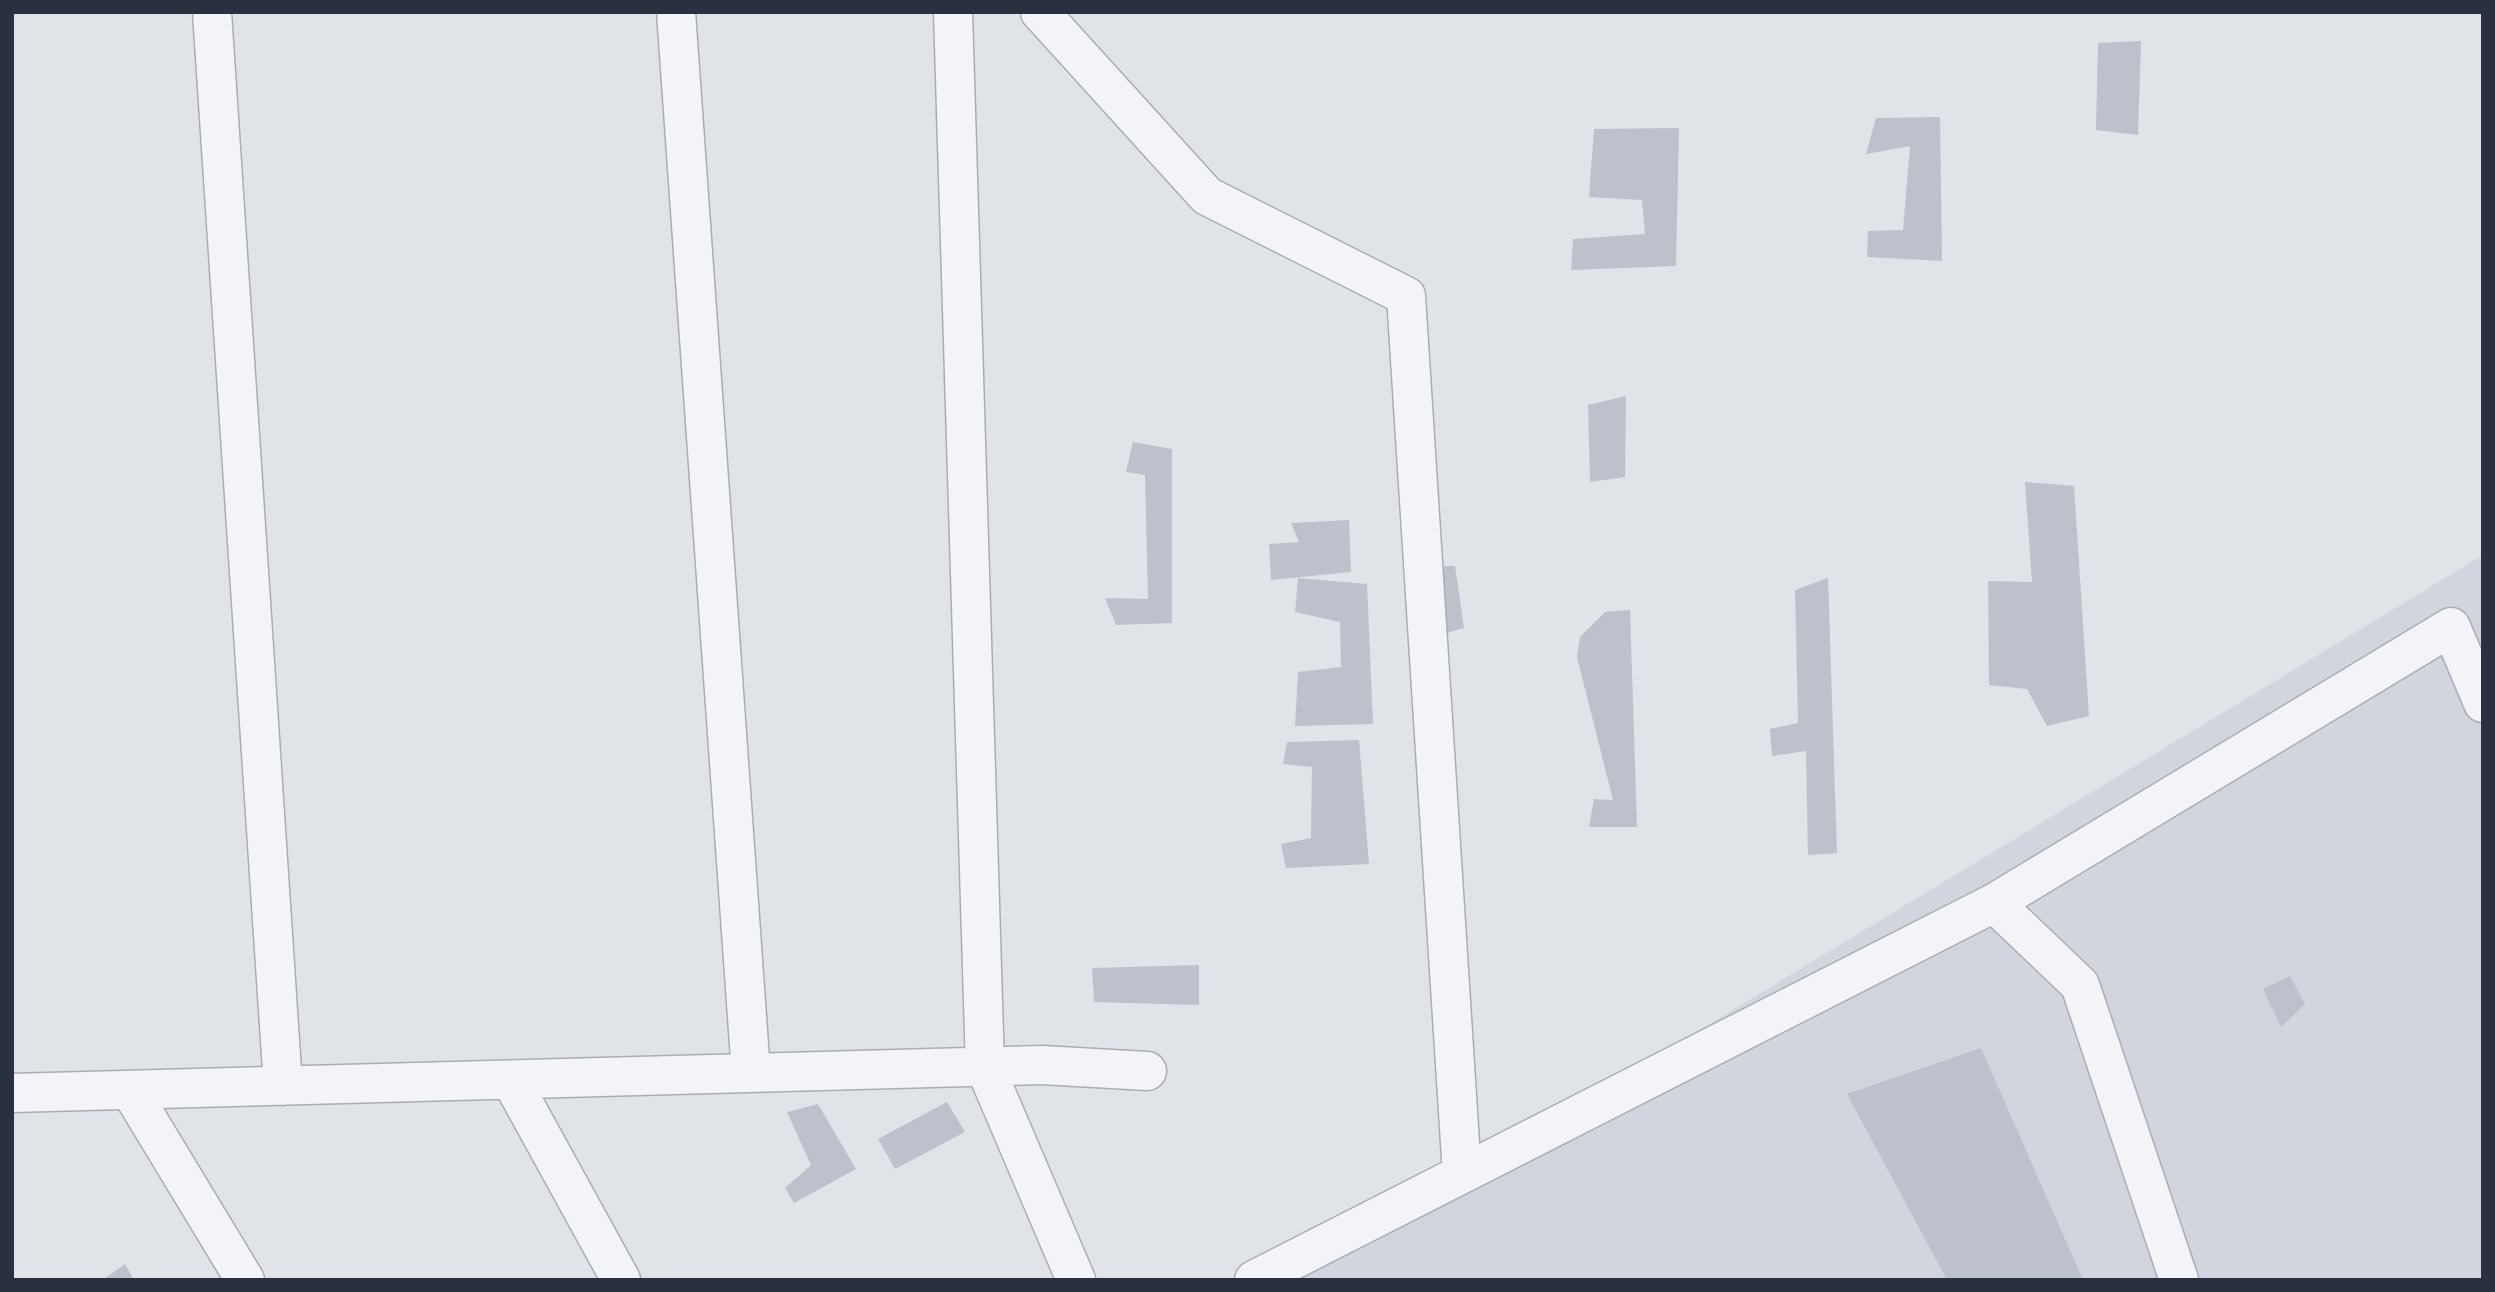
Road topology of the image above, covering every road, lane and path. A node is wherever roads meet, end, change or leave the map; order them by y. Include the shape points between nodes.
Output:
1 (212, 12) edge
2 (676, 12) edge
3 (1040, 12) edge
4 (949, 13) edge
5 (2483, 703) edge
6 (1994, 903) junction
7 (985, 1067) junction
8 (1147, 1071) dead end
9 (751, 1073) junction
10 (510, 1080) junction
11 (283, 1086) junction
12 (130, 1090) junction
13 (12, 1093) edge
14 (1462, 1174) junction
15 (245, 1280) edge
16 (621, 1280) edge
17 (1076, 1280) edge
18 (1254, 1280) edge
19 (2179, 1280) edge

1 - 11 street
2 - 9 street
3 - 14 street via 1208,196 1406,296
4 - 7 street
5 - 6 street via 2451,627
6 - 14 street
6 - 19 street via 2080,985
7 - 8 street
7 - 9 street
7 - 17 street
9 - 10 street
10 - 11 street
10 - 16 street
11 - 12 street
12 - 13 street
12 - 15 street
14 - 18 street

